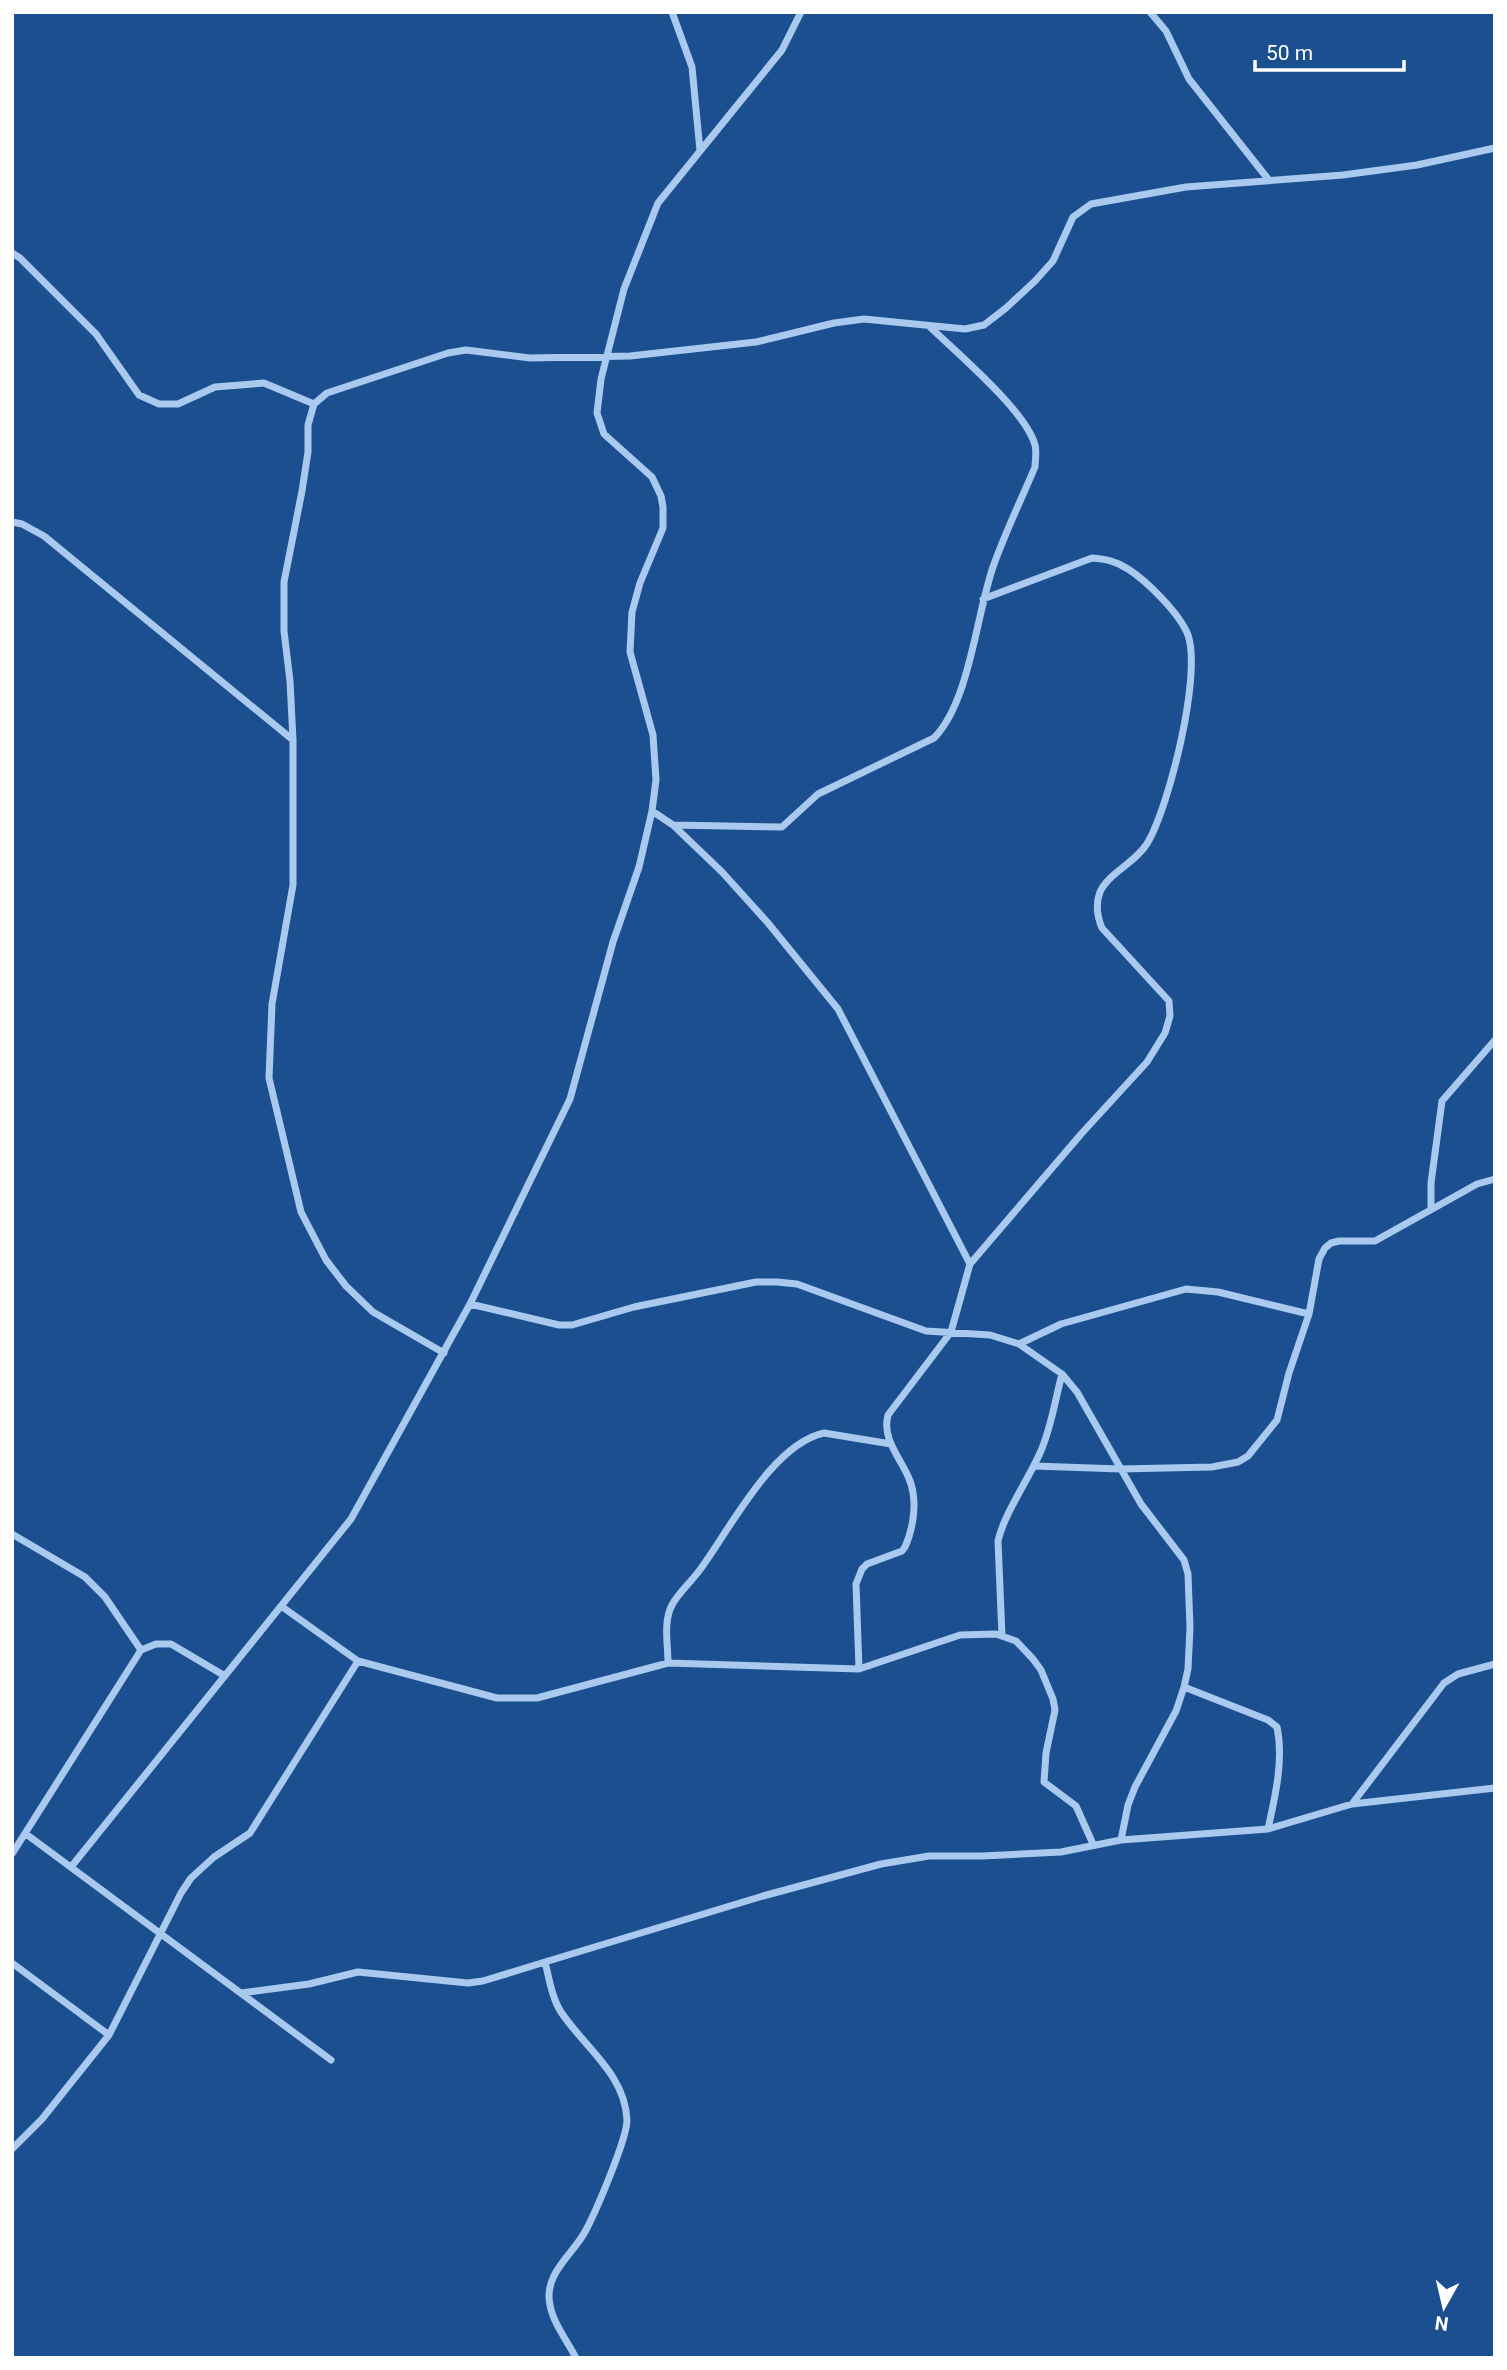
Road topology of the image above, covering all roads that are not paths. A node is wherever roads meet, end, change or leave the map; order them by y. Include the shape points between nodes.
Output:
1 (672, 12) edge
2 (801, 12) edge
3 (1150, 12) edge
4 (1495, 148) edge
5 (700, 151) junction
6 (1268, 179) junction
7 (12, 253) edge
8 (929, 325) junction
9 (607, 356) junction
10 (314, 404) junction
11 (12, 522) edge
12 (983, 599) junction
13 (293, 740) junction
14 (652, 811) junction
15 (673, 825) junction
16 (1495, 1040) edge
17 (1495, 1179) edge
18 (1431, 1209) junction
19 (970, 1264) junction
20 (470, 1304) junction
21 (1309, 1314) junction
22 (951, 1332) junction
23 (1019, 1345) junction
24 (444, 1353) junction
25 (1062, 1374) junction
26 (891, 1444) junction
27 (1034, 1466) junction
28 (1121, 1469) junction
29 (12, 1534) edge
30 (281, 1606) junction
31 (1002, 1636) junction
32 (141, 1650) junction
33 (358, 1661) junction
34 (668, 1663) junction
35 (1495, 1664) edge
36 (859, 1669) junction
37 (225, 1676) junction
38 (1184, 1687) junction
39 (1495, 1788) edge
40 (1352, 1804) junction
41 (1268, 1829) junction
42 (26, 1834) junction
43 (1121, 1839) junction
44 (1093, 1844) junction
45 (12, 1854) edge
46 (71, 1867) junction
47 (161, 1934) junction
48 (545, 1962) junction
49 (12, 1963) edge
50 (241, 1993) junction
51 (109, 2035) junction
52 (331, 2060) dead end
53 (12, 2149) edge
54 (576, 2358) edge

1 - 5 street via 692,67
2 - 5 street via 782,50
3 - 6 street via 1166,31 1189,79
4 - 6 street via 1368,172
5 - 9 street via 658,203 624,289
6 - 8 street via 1186,187 1091,204 1073,217 1054,261 984,325 965,329
7 - 10 street via 96,334 139,395 159,404 177,404 215,387 264,383
8 - 9 street via 864,319 757,342
8 - 12 street via 1011,406 1035,444 1035,467
9 - 10 street via 530,358 466,350 327,393
9 - 14 street via 597,413 604,434 652,477 663,507 663,528 632,612 630,652 653,735 656,780
10 - 13 street via 284,582
11 - 13 street via 44,536
12 - 15 street via 958,694 943,729 934,738 818,794 782,827
12 - 19 street via 1092,558 1110,560 1140,578 1183,625 1189,638 1192,673 1177,764 1163,813 1147,845 1105,884 1097,903 1097,915 1109,937 1169,1001 1164,1033 1147,1062
13 - 24 street via 293,885 272,1004 269,1078 291,1175 301,1212 326,1260 346,1286 373,1312
14 - 15 street
14 - 20 street via 570,1099
15 - 19 street via 768,923 838,1009
16 - 18 street via 1442,1101
17 - 18 street
18 - 21 street via 1375,1241 1331,1243 1319,1259
19 - 22 street
20 - 22 street via 572,1325 634,1307 756,1282 777,1282 797,1284 926,1331
20 - 24 street
21 - 23 street via 1186,1289 1061,1324
21 - 28 street via 1278,1420 1248,1456 1212,1467
22 - 23 street via 990,1335
22 - 26 street via 892,1407 886,1423
23 - 25 street
24 - 30 street via 351,1519
25 - 27 street
25 - 28 street
26 - 34 street via 824,1433 790,1451 750,1495 672,1605 666,1622
26 - 36 street via 913,1492 911,1525 902,1551 867,1564 856,1584
27 - 28 street
27 - 31 street via 1000,1534
28 - 38 street via 1184,1560 1190,1628
29 - 32 street via 85,1577 105,1597
30 - 33 street
30 - 37 street
31 - 36 street via 960,1634
31 - 44 street via 1016,1641 1041,1670 1055,1710 1044,1782 1076,1806
32 - 37 street via 171,1644
32 - 42 street
33 - 34 street via 497,1698 537,1698
33 - 47 street via 250,1833 191,1878
34 - 36 street
35 - 40 street via 1458,1674 1444,1683
37 - 46 street
38 - 41 street via 1277,1727 1280,1742
38 - 43 street via 1135,1787
39 - 40 street
40 - 41 street
41 - 43 street
42 - 45 street
42 - 46 street
43 - 44 street
44 - 48 street via 1061,1852 929,1856 881,1864
46 - 47 street
47 - 50 street
47 - 51 street
48 - 50 street via 468,1983 358,1972
48 - 54 street via 559,2010 606,2065 621,2094 627,2123 585,2232 555,2271 550,2305
49 - 51 street
50 - 52 street
51 - 53 street via 43,2119

